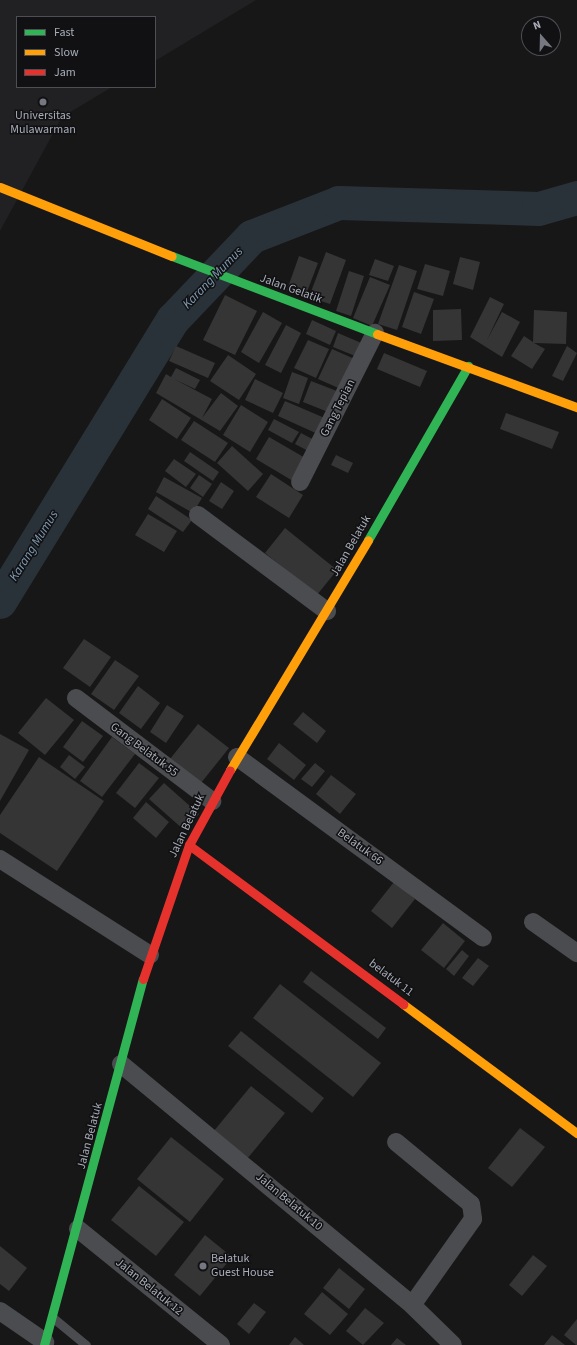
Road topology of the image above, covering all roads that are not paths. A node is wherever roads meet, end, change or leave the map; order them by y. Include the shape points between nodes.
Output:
1 (0, 187) edge
2 (375, 333) junction
3 (468, 366) junction
4 (577, 407) edge
5 (300, 482) dead end
6 (198, 515) dead end
7 (327, 611) junction
8 (76, 698) dead end
9 (237, 757) junction
10 (212, 801) junction
11 (189, 845) junction
12 (0, 859) edge
13 (533, 922) dead end
14 (483, 938) dead end
15 (577, 953) edge
16 (150, 955) junction
17 (121, 1064) junction
18 (577, 1133) edge
19 (396, 1142) dead end
20 (78, 1229) junction
21 (412, 1305) junction
22 (0, 1311) edge
23 (52, 1317) junction
24 (45, 1343) edge
25 (86, 1345) edge
26 (221, 1345) edge
27 (453, 1345) edge

1 - 2 street, Jalan Gelatik via 252,288
2 - 3 street, Jalan Gelatik
2 - 5 street, Gang Tepian
3 - 4 street, Jalan Gelatik
3 - 7 street, Jalan Belatuk
6 - 7 street
7 - 9 street, Jalan Belatuk
8 - 10 street, Gang Belatuk 55
9 - 10 street, Jalan Belatuk
9 - 14 street, Belatuk 66
10 - 11 street, Jalan Belatuk
11 - 16 street, Jalan Belatuk
11 - 18 street, belatuk 11
12 - 16 street
13 - 15 street
16 - 17 street, Jalan Belatuk
17 - 20 street, Jalan Belatuk
17 - 21 street, Jalan Belatuk 10
19 - 21 street via 471,1204 473,1219
20 - 23 street, Jalan Belatuk
20 - 26 street, Jalan Belatuk 12
21 - 27 street, Jalan Belatuk 10
22 - 24 street
23 - 24 street, Jalan Belatuk
23 - 25 lane

